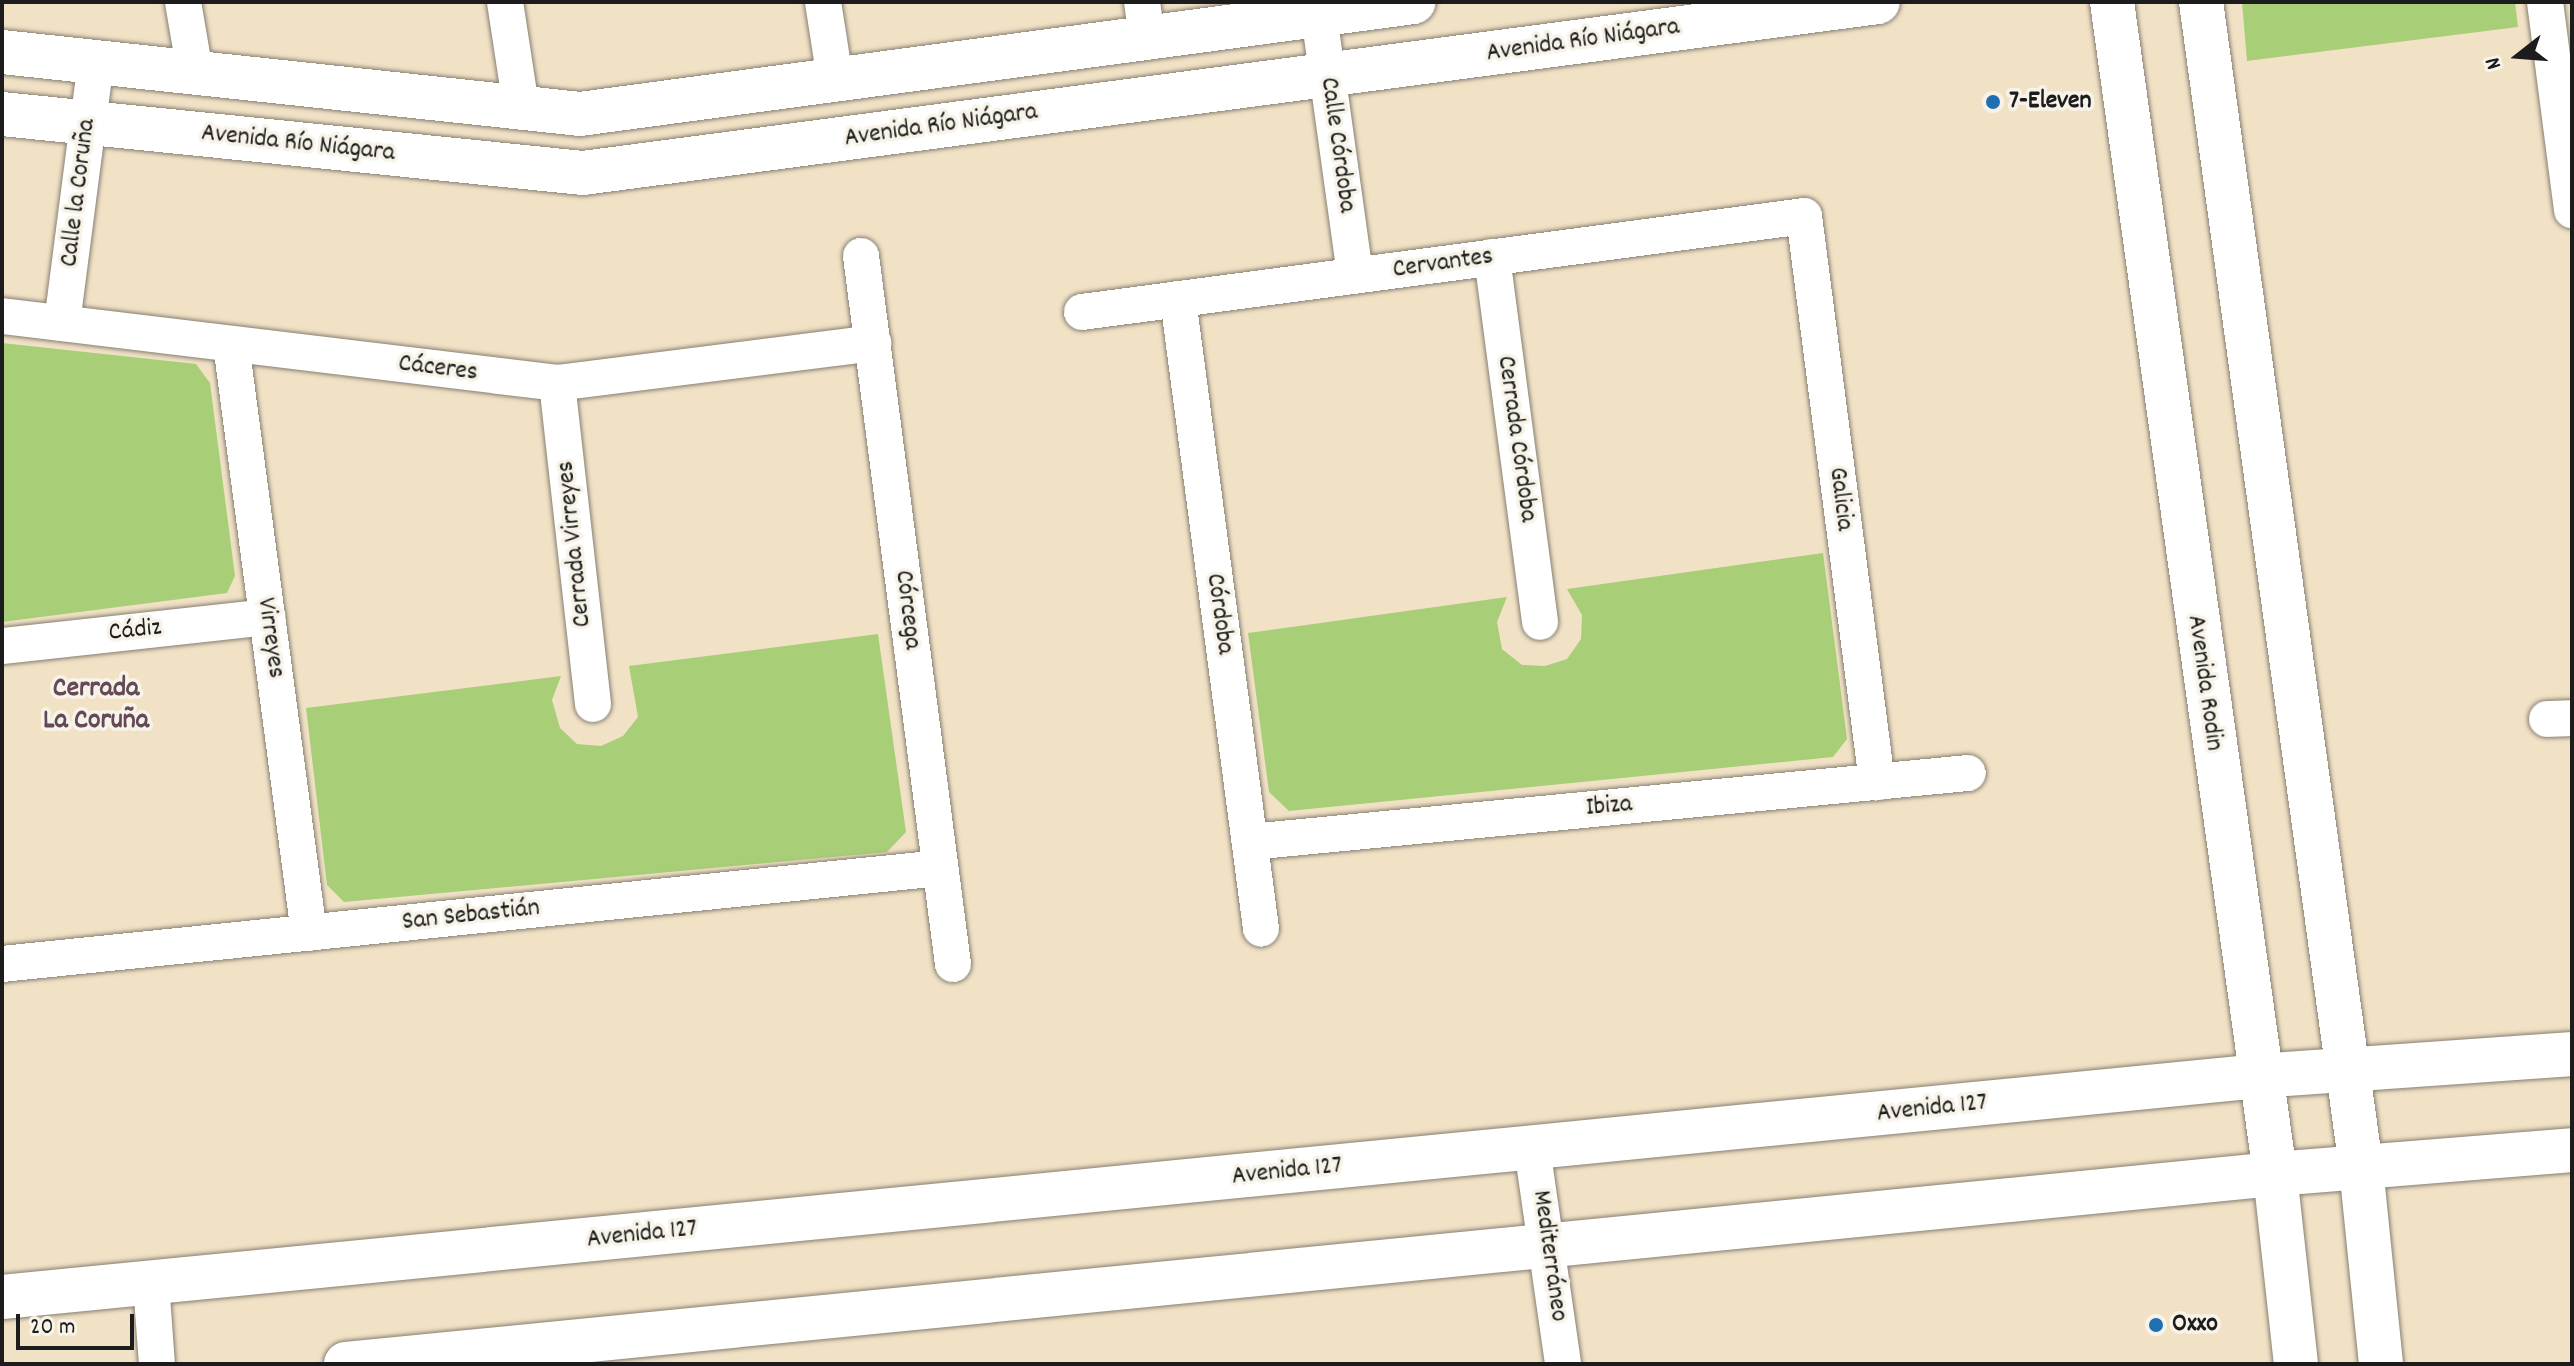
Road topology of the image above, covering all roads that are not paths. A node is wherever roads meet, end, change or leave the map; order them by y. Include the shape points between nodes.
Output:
1 (183, 2) edge
2 (505, 2) edge
3 (823, 2) edge
4 (1414, 2) edge
5 (1878, 2) edge
6 (2112, 2) edge
7 (2201, 2) edge
8 (2545, 2) edge
9 (1784, 8) edge
10 (1319, 15) junction
11 (1144, 20) edge
12 (2, 52) edge
13 (96, 62) junction
14 (195, 72) junction
15 (1327, 75) junction
16 (835, 79) junction
17 (521, 107) junction
18 (2, 114) edge
19 (88, 123) junction
20 (2572, 210) edge
21 (1804, 216) joint
22 (861, 256) dead end
23 (1492, 257) junction
24 (1355, 276) junction
25 (1178, 299) junction
26 (1082, 312) dead end
27 (2, 316) edge
28 (62, 323) junction
29 (873, 343) junction
30 (231, 344) junction
31 (557, 383) junction
32 (267, 617) junction
33 (1540, 622) dead end
34 (2, 646) edge
35 (593, 704) dead end
36 (1968, 773) dead end
37 (1877, 782) junction
38 (1250, 842) junction
39 (940, 868) junction
40 (1261, 929) dead end
41 (309, 933) junction
42 (2, 964) edge
43 (953, 964) dead end
44 (2572, 1054) edge
45 (2347, 1071) junction
46 (2258, 1076) junction
47 (1532, 1148) junction
48 (2572, 1150) edge
49 (2361, 1167) junction
50 (2275, 1174) junction
51 (1549, 1245) junction
52 (151, 1283) junction
53 (2, 1297) edge
54 (157, 1364) edge
55 (346, 1364) edge
56 (1563, 1364) edge
57 (2296, 1364) edge
58 (2381, 1364) edge

1 - 14 street
2 - 17 street
3 - 16 street
4 - 10 main road
5 - 9 main road, Avenida Río Niágara
6 - 46 main road, Avenida Rodin
7 - 45 main road
8 - 20 street
9 - 15 main road, Avenida Río Niágara
10 - 11 main road
10 - 15 street, Calle Córdoba
11 - 16 main road
12 - 13 main road
13 - 14 main road
13 - 19 street, Calle la Coruña
14 - 17 main road
15 - 19 main road, Avenida Río Niágara via 583,173
15 - 24 street, Calle Córdoba
16 - 17 main road via 580,114
18 - 19 main road, Avenida Río Niágara
19 - 28 street, Calle la Coruña
21 - 23 street, Cervantes
21 - 37 street, Galicia
22 - 29 street, Córcega
23 - 24 street, Cervantes
23 - 33 street, Cerrada Córdoba
24 - 25 street, Cervantes
25 - 26 street, Cervantes
25 - 38 street, Córdoba
27 - 28 street, Cáceres
28 - 30 street, Cáceres
29 - 31 street, Cáceres
29 - 39 street, Córcega
30 - 31 street, Cáceres
30 - 32 street, Virreyes
31 - 35 street, Cerrada Virreyes
32 - 34 street, Cádiz
32 - 41 street, Virreyes
36 - 37 street, Ibiza
37 - 38 street, Ibiza
38 - 40 street, Córdoba
39 - 41 street, San Sebastián
39 - 43 street, Córcega
41 - 42 street, San Sebastián
44 - 45 main road, Avenida 127
45 - 46 main road, Avenida 127
45 - 49 main road
46 - 47 main road, Avenida 127
46 - 50 main road, Avenida Rodin
47 - 51 street, Mediterráneo
47 - 52 main road, Avenida 127
48 - 49 main road
49 - 50 main road
49 - 58 main road
50 - 51 main road
50 - 57 main road, Avenida Rodin
51 - 55 main road
51 - 56 street, Mediterráneo
52 - 53 main road, Avenida 127
52 - 54 street

